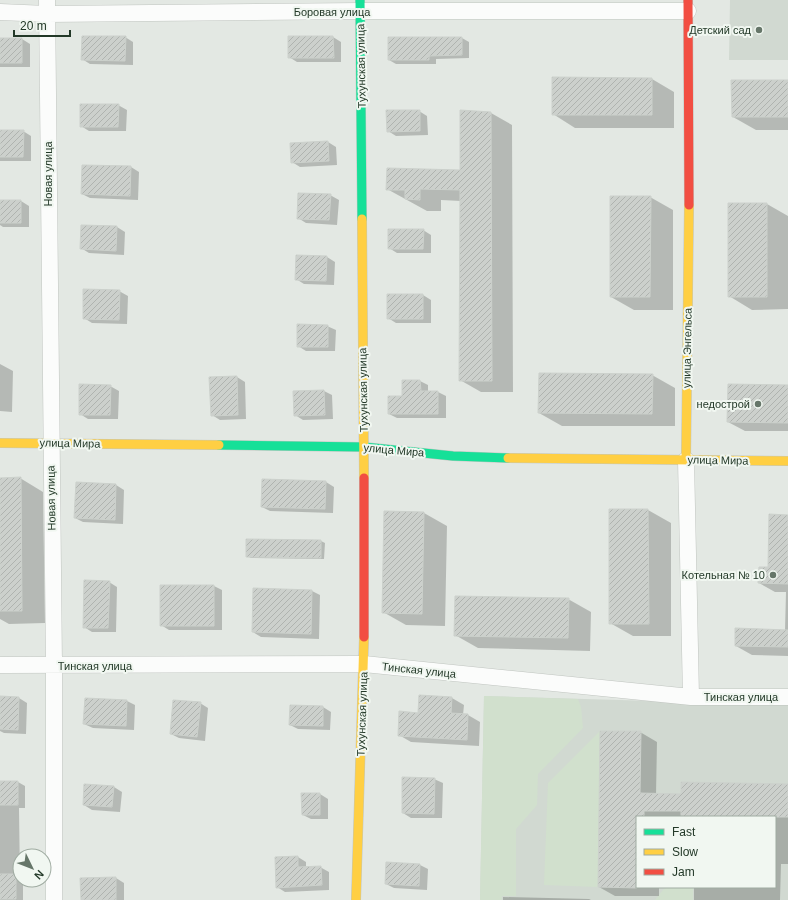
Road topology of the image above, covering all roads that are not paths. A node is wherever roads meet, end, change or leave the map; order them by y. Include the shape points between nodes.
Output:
1 (360, 6) edge
2 (688, 6) edge
3 (47, 7) edge
4 (0, 12) edge
5 (50, 442) junction
6 (0, 443) edge
7 (364, 447) junction
8 (686, 460) junction
9 (788, 461) edge
10 (364, 664) junction
11 (0, 665) edge
12 (54, 666) junction
13 (691, 697) junction
14 (788, 697) edge
15 (54, 900) edge
16 (356, 900) edge

1 - 2 street, Боровая улица
1 - 3 street, Боровая улица
1 - 7 street, Тухунская улица
2 - 8 street, улица Энгельса via 690,159
3 - 4 street, Боровая улица
3 - 5 street, Новая улица
5 - 6 street, улица Мира
5 - 7 street, улица Мира
5 - 12 street, Новая улица
7 - 8 street, улица Мира via 453,456 522,459
7 - 10 street, Тухунская улица
8 - 9 street, улица Мира
8 - 13 street, улица Энгельса
10 - 12 street, Тинская улица
10 - 13 street, Тинская улица
10 - 16 street, Тухунская улица
11 - 12 street, Тинская улица
12 - 15 street, Новая улица
13 - 14 street, Тинская улица

